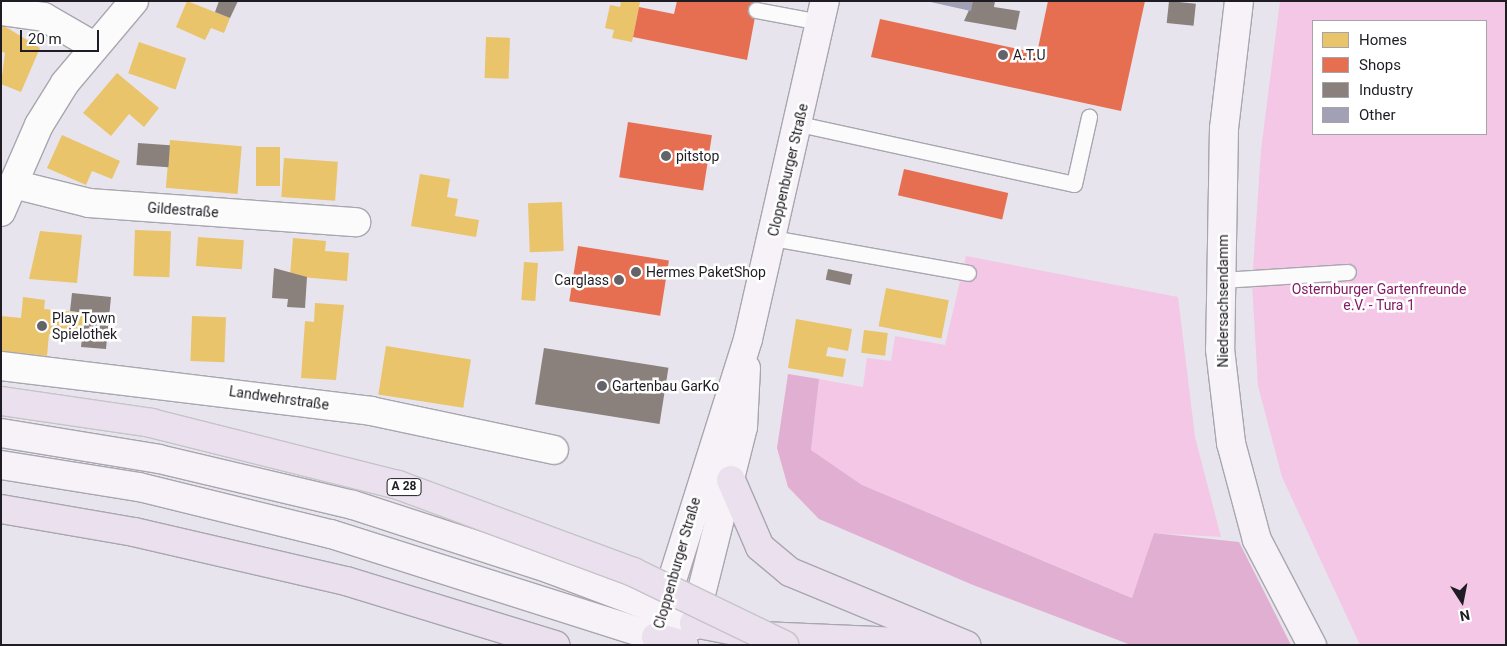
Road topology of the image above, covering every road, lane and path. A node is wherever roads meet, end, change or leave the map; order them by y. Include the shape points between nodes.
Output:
1 (134, 1) edge
2 (1239, 1) edge
3 (1, 10) edge
4 (756, 10) dead end
5 (823, 12) edge
6 (94, 46) junction
7 (1089, 116) dead end
8 (799, 124) junction
9 (13, 184) junction
10 (1, 212) edge
11 (356, 222) dead end
12 (772, 238) junction
13 (1348, 272) dead end
14 (968, 273) dead end
15 (1222, 280) junction
16 (748, 339) junction
17 (1, 366) edge
18 (1, 401) edge
19 (1, 433) edge
20 (554, 450) dead end
21 (1, 465) edge
22 (731, 480) junction
23 (1, 509) edge
24 (657, 631) edge
25 (689, 638) edge
26 (556, 645) edge
27 (784, 645) edge
28 (950, 645) edge
29 (966, 645) edge
30 (1312, 645) edge

1 - 6 street
2 - 15 main road, Niedersachsendamm via 1224,128
3 - 6 street via 44,17
4 - 5 lane
5 - 8 main road, Cloppenburger Straße
6 - 9 street via 39,126
7 - 8 lane via 1074,184
8 - 12 main road, Cloppenburger Straße
9 - 10 street
9 - 11 street, Gildestraße via 89,203
12 - 14 lane
12 - 16 main road, Cloppenburger Straße
13 - 15 lane
15 - 30 main road, Niedersachsendamm via 1220,349 1231,443 1256,540
16 - 22 main road, Cloppenburger Straße via 743,427
16 - 24 main road, Cloppenburger Straße
17 - 20 street, Landwehrstraße via 371,411
18 - 27 highway, A 28, bridge via 151,423 398,485 633,572
19 - 24 main road via 159,459 353,505 550,569
21 - 24 main road via 139,486 331,534
22 - 25 main road, Cloppenburger Straße
22 - 29 highway via 748,527 779,564 822,586
23 - 26 highway via 134,532 346,581
24 - 25 main road
25 - 28 highway via 761,636

